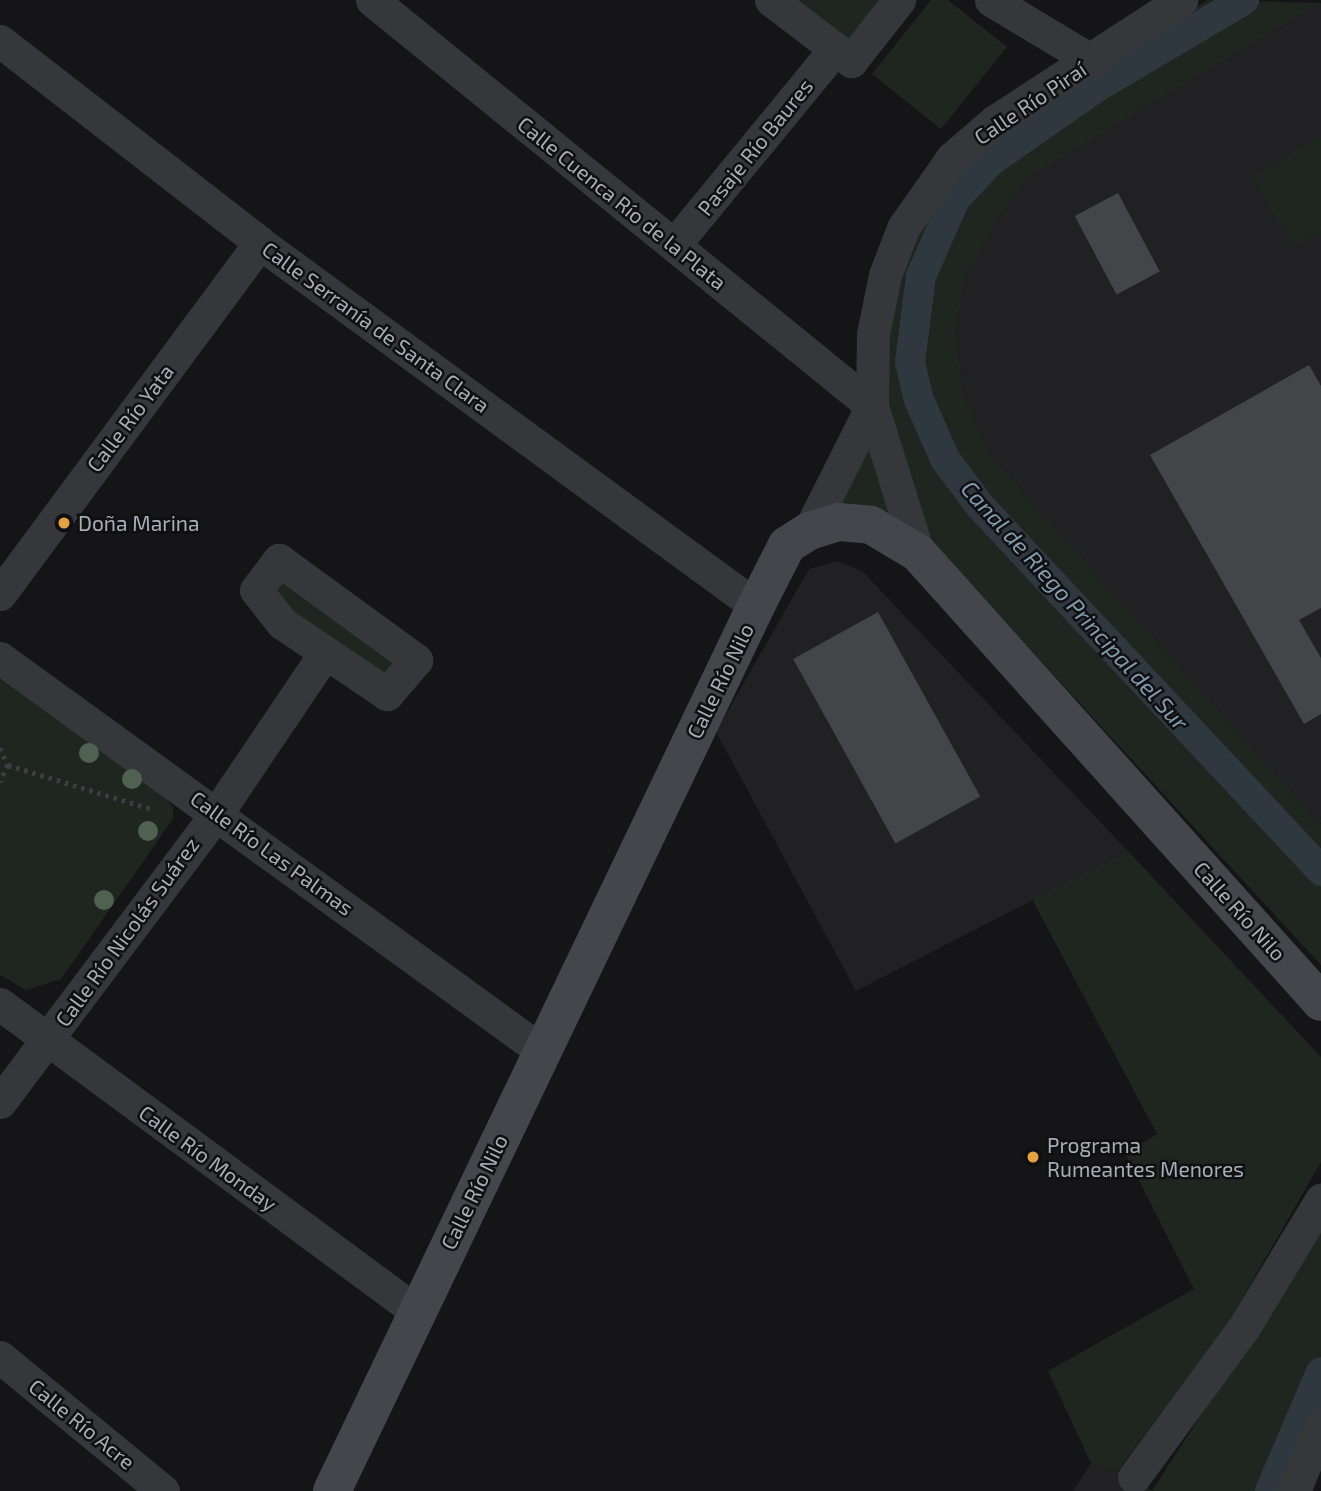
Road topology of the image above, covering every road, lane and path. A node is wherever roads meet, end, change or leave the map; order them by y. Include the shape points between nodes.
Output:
1 (372, 0) edge
2 (771, 0) edge
3 (899, 0) edge
4 (991, 0) edge
5 (1181, 0) edge
6 (0, 41) edge
7 (843, 55) junction
8 (1093, 61) junction
9 (260, 243) junction
10 (674, 245) junction
11 (872, 406) junction
12 (809, 531) junction
13 (918, 553) junction
14 (0, 594) edge
15 (756, 606) junction
16 (323, 656) junction
17 (0, 657) edge
18 (0, 748) edge
19 (8, 765) junction
20 (0, 782) edge
21 (207, 825) junction
22 (1321, 1002) edge
23 (0, 1004) edge
24 (48, 1040) junction
25 (542, 1051) junction
26 (0, 1102) edge
27 (1321, 1200) edge
28 (416, 1311) junction
29 (0, 1357) edge
30 (1321, 1425) edge
31 (1134, 1477) dead end
32 (163, 1491) edge
33 (332, 1491) edge
34 (1294, 1491) edge

1 - 10 street, Calle Cuenca Río de la Plata
2 - 7 street
3 - 7 street, Pasaje Río Baures
4 - 8 street
5 - 8 street, Calle Río Piraí
6 - 9 street, Calle Serranía de Santa Clara
7 - 10 street, Pasaje Río Baures
8 - 11 street, Calle Río Piraí via 995,121 922,195 884,275 873,334
9 - 14 street, Calle Río Yata
9 - 15 street, Calle Serranía de Santa Clara
10 - 11 street, Calle Cuenca Río de la Plata
11 - 12 street
11 - 13 street, Calle Río Piraí
12 - 13 main road, Calle Río Nilo via 839,522 871,525
12 - 15 main road, Calle Río Nilo via 787,545
13 - 22 main road, Calle Río Nilo
15 - 25 main road, Calle Río Nilo
16 - 16 street via 387,694 416,660 279,560 256,590 282,623
16 - 21 street, Calle Río Nicolás Suárez
17 - 21 street, Calle Río Las Palmas
18 - 19 path
19 - 20 path
19 - 21 path
21 - 24 street, Calle Río Nicolás Suárez
21 - 25 street, Calle Río Las Palmas
23 - 24 street, Calle Río Monday
24 - 26 street, Calle Río Nicolás Suárez
24 - 28 street, Calle Río Monday
25 - 28 main road, Calle Río Nilo
27 - 31 street via 1244,1327
28 - 33 main road, Calle Río Nilo
29 - 32 street, Calle Río Acre
30 - 34 street

